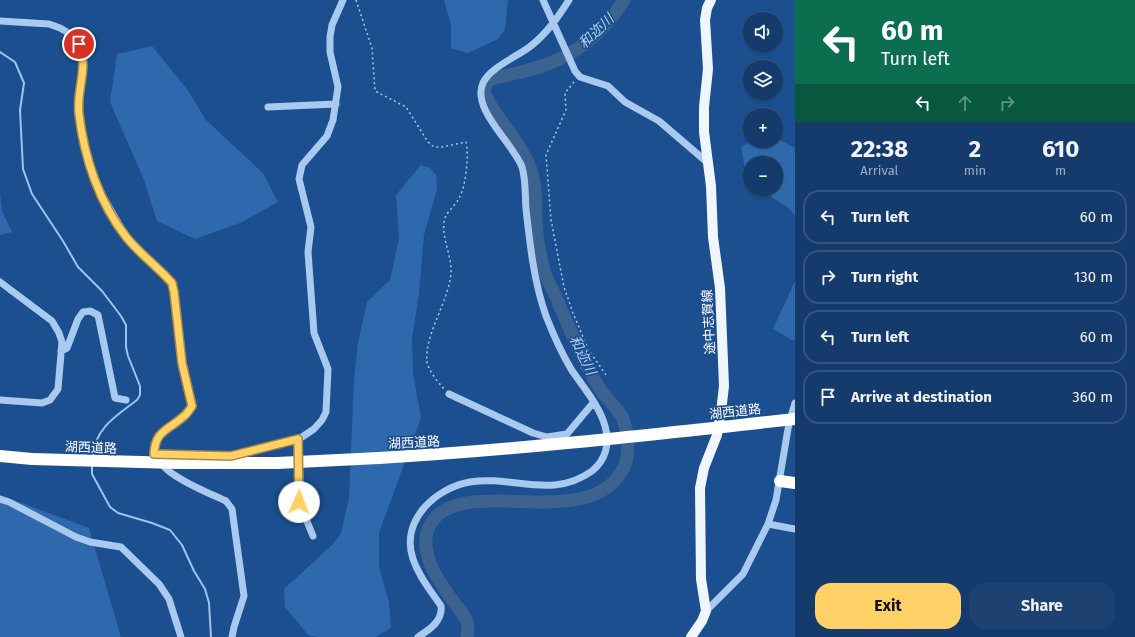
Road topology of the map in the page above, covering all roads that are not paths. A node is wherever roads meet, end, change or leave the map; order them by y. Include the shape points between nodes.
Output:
1 (343, 0) edge
2 (544, 0) edge
3 (569, 0) edge
4 (711, 0) edge
5 (0, 21) edge
6 (554, 24) junction
7 (336, 104) junction
8 (268, 107) dead end
9 (708, 164) junction
10 (0, 282) edge
11 (61, 351) junction
12 (449, 394) road end
13 (0, 400) edge
14 (126, 400) dead end
15 (594, 403) junction
16 (795, 403) edge
17 (795, 419) edge
18 (298, 439) junction
19 (154, 454) junction
20 (0, 456) edge
21 (32, 459) junction
22 (0, 460) edge
23 (780, 481) junction
24 (795, 483) edge
25 (0, 499) edge
26 (768, 524) junction
27 (795, 529) edge
28 (313, 536) dead end
29 (706, 611) junction
30 (181, 637) edge
31 (232, 637) edge
32 (418, 637) edge
33 (691, 637) edge

1 - 7 street via 332,25 330,37 330,52 338,87
2 - 6 street
3 - 6 street
4 - 9 main road, 途中志賀線 via 705,20 708,69 704,132
5 - 19 street via 49,24 72,35 79,44 84,57 79,113 90,168 109,209 127,238 172,283 182,363 192,406 185,416 160,433 154,443
6 - 9 street via 580,77 608,86 625,102 660,121
6 - 15 street via 532,45 485,79 480,93 489,117 512,149 522,170 531,251 546,315 570,366
7 - 8 street
7 - 18 street via 327,136 299,172 311,227 308,252 314,333 328,369 329,380 326,412 322,420 307,435
9 - 29 main road, 途中志賀線 via 713,237 720,288 724,386 717,434 704,468 700,488 701,579
10 - 11 street via 52,321 62,342
11 - 13 street via 58,389 50,400 42,403
11 - 14 street via 67,348 78,319 84,312 90,311 98,315 115,398
12 - 15 street via 515,426 547,437 567,434
15 - 32 street via 605,427 608,446 598,466 584,476 563,485 471,482 453,486 428,502 415,522 411,545 412,557 418,573 441,606 442,612 436,622
16 - 23 street via 788,423
17 - 21 highway, 湖西道路, bridge via 457,454 277,463
18 - 19 street via 231,456
18 - 28 street, bridge via 299,502
19 - 31 street via 169,473 226,501 232,509 244,596
20 - 21 highway, 湖西道路
21 - 22 highway, 湖西道路
23 - 24 highway
23 - 26 street
25 - 30 street via 76,537 121,547 159,584 169,599
26 - 27 street
26 - 29 street via 743,574
29 - 33 main road

